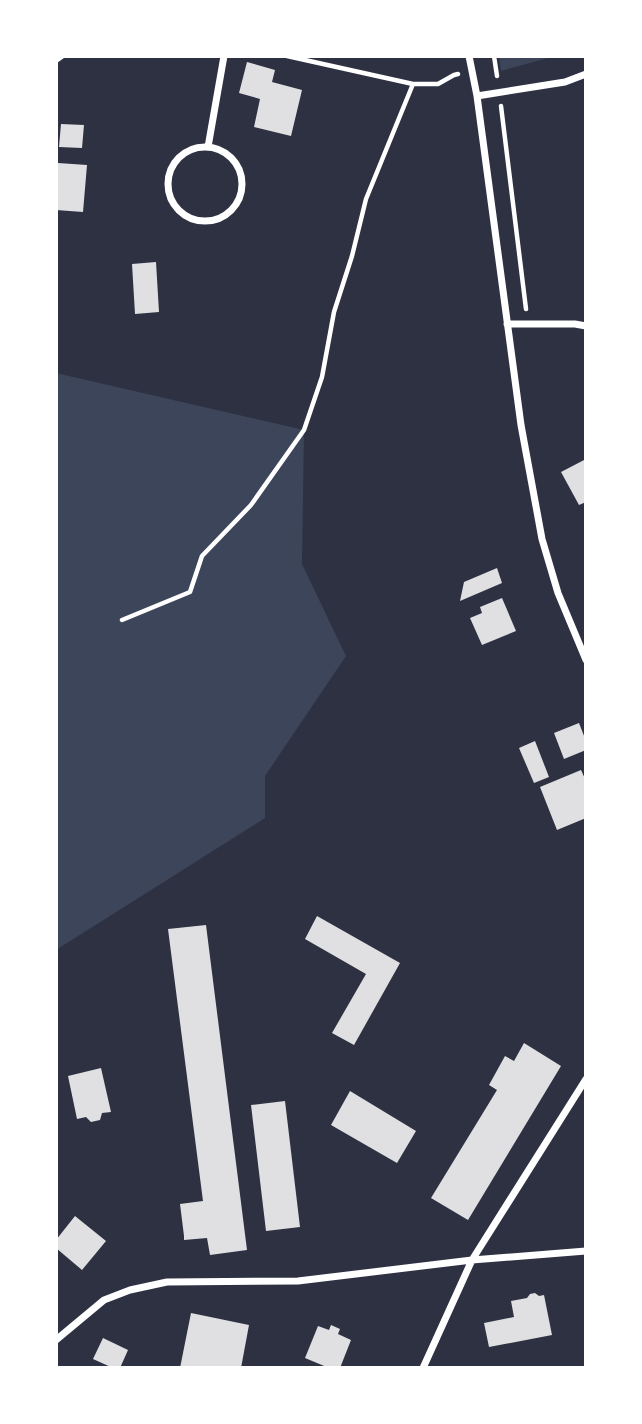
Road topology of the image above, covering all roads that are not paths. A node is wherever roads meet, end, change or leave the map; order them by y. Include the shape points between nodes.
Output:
1 (224, 56) edge
2 (470, 56) edge
3 (586, 74) edge
4 (477, 96) junction
5 (208, 147) junction
6 (507, 324) junction
7 (586, 326) edge
8 (586, 660) edge
9 (586, 1079) edge
10 (586, 1251) edge
11 (472, 1260) junction
12 (56, 1340) edge
13 (423, 1368) edge

1 - 5 street
2 - 4 street
3 - 4 street via 565,82
4 - 6 street
5 - 5 street via 192,149 177,160 167,185 174,205 188,218 209,222 232,211 242,185 234,161
6 - 7 street
6 - 8 street via 542,539
9 - 11 street
10 - 11 street
11 - 12 street via 298,1281 167,1282 104,1300
11 - 13 street

